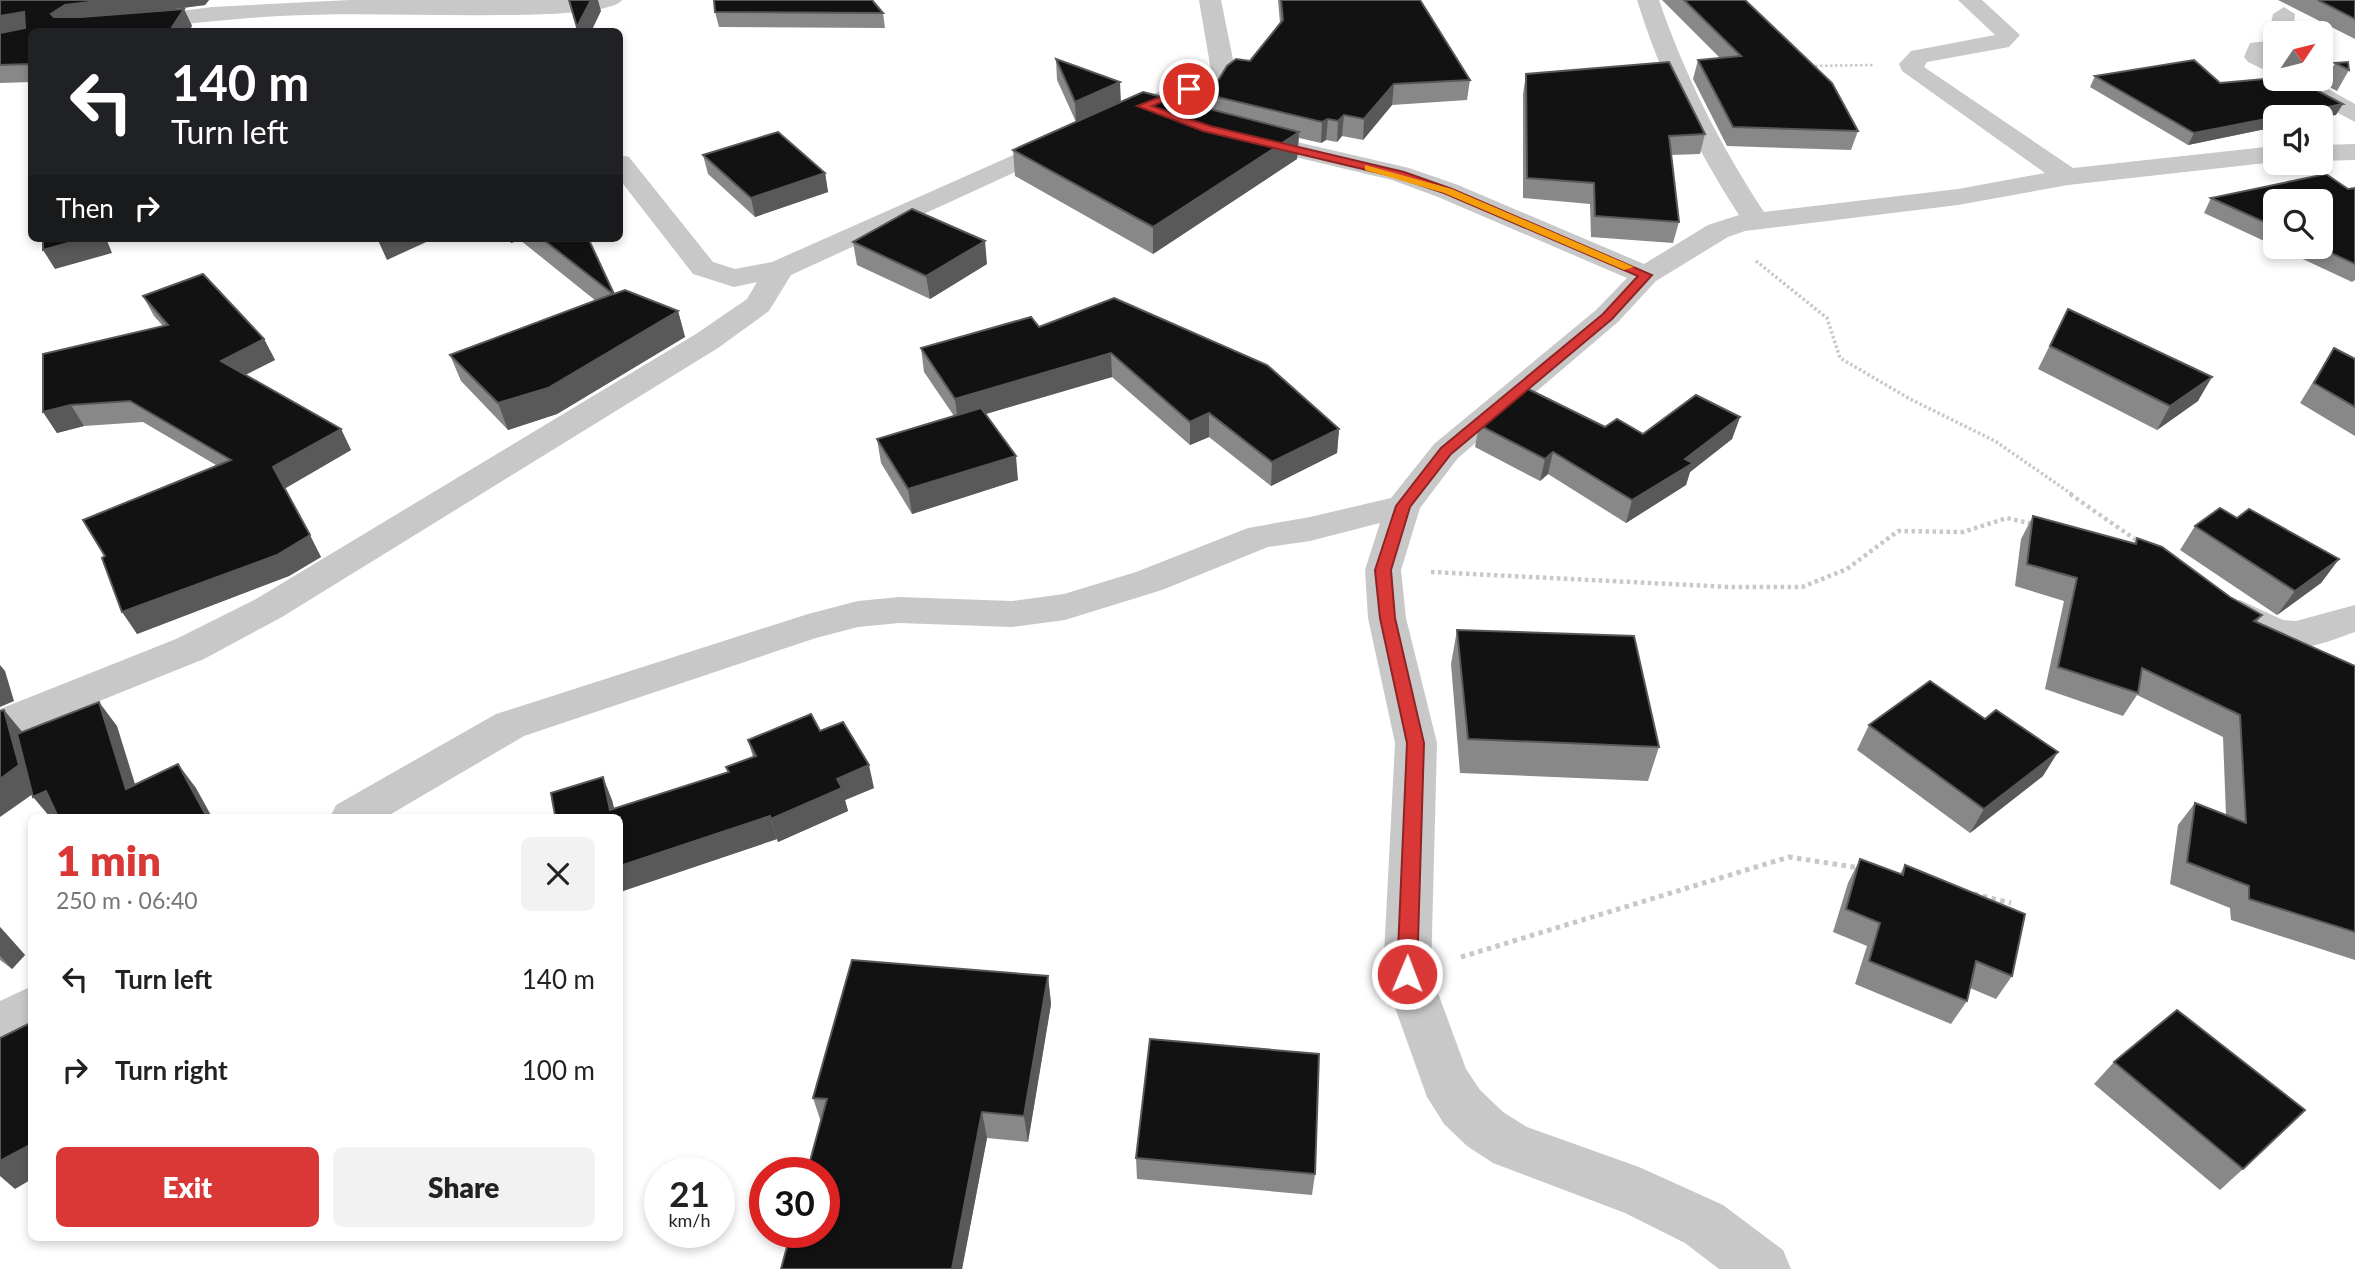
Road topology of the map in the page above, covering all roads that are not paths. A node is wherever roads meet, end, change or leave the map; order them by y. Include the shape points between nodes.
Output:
1 (611, 0) edge
2 (1210, 0) edge
3 (1648, 0) edge
4 (1969, 0) edge
5 (550, 4) edge
6 (108, 28) edge
7 (545, 28) edge
8 (2263, 48) edge
9 (2263, 61) edge
10 (2315, 91) edge
11 (1142, 106) junction
12 (2355, 114) edge
13 (1181, 120) edge
14 (1219, 132) edge
15 (2355, 152) edge
16 (2333, 153) edge
17 (2263, 155) edge
18 (623, 167) edge
19 (2068, 177) junction
20 (1756, 222) junction
21 (780, 269) junction
22 (1646, 275) junction
23 (1403, 506) junction
24 (2210, 592) edge
25 (2355, 618) edge
26 (0, 726) edge
27 (356, 814) edge
28 (28, 1009) edge
29 (0, 1026) edge
30 (1764, 1269) edge

1 - 5 street
2 - 11 street via 1224,74
3 - 20 street via 1692,114
4 - 19 street via 2008,36 2001,42 1919,56 1911,64 1914,71
5 - 6 street via 314,8
5 - 7 street
8 - 9 street via 2258,48 2256,57
10 - 12 street
11 - 13 street
11 - 21 street
14 - 22 street via 1400,174
15 - 16 street
17 - 19 street
18 - 21 street via 703,268 734,278
19 - 20 street via 1958,197
20 - 22 street via 1718,231
21 - 26 street via 758,305 707,341 270,608 190,649
22 - 23 street via 1607,316 1446,451
23 - 27 street via 1310,530 1261,536 1149,581 1065,607 1012,614 899,610 858,614 808,627 510,725
23 - 30 street via 1383,570 1387,618 1416,743 1407,974 1445,1081 1462,1107 1511,1146 1639,1193 1704,1224
24 - 25 street via 2266,630 2284,636
28 - 29 street

